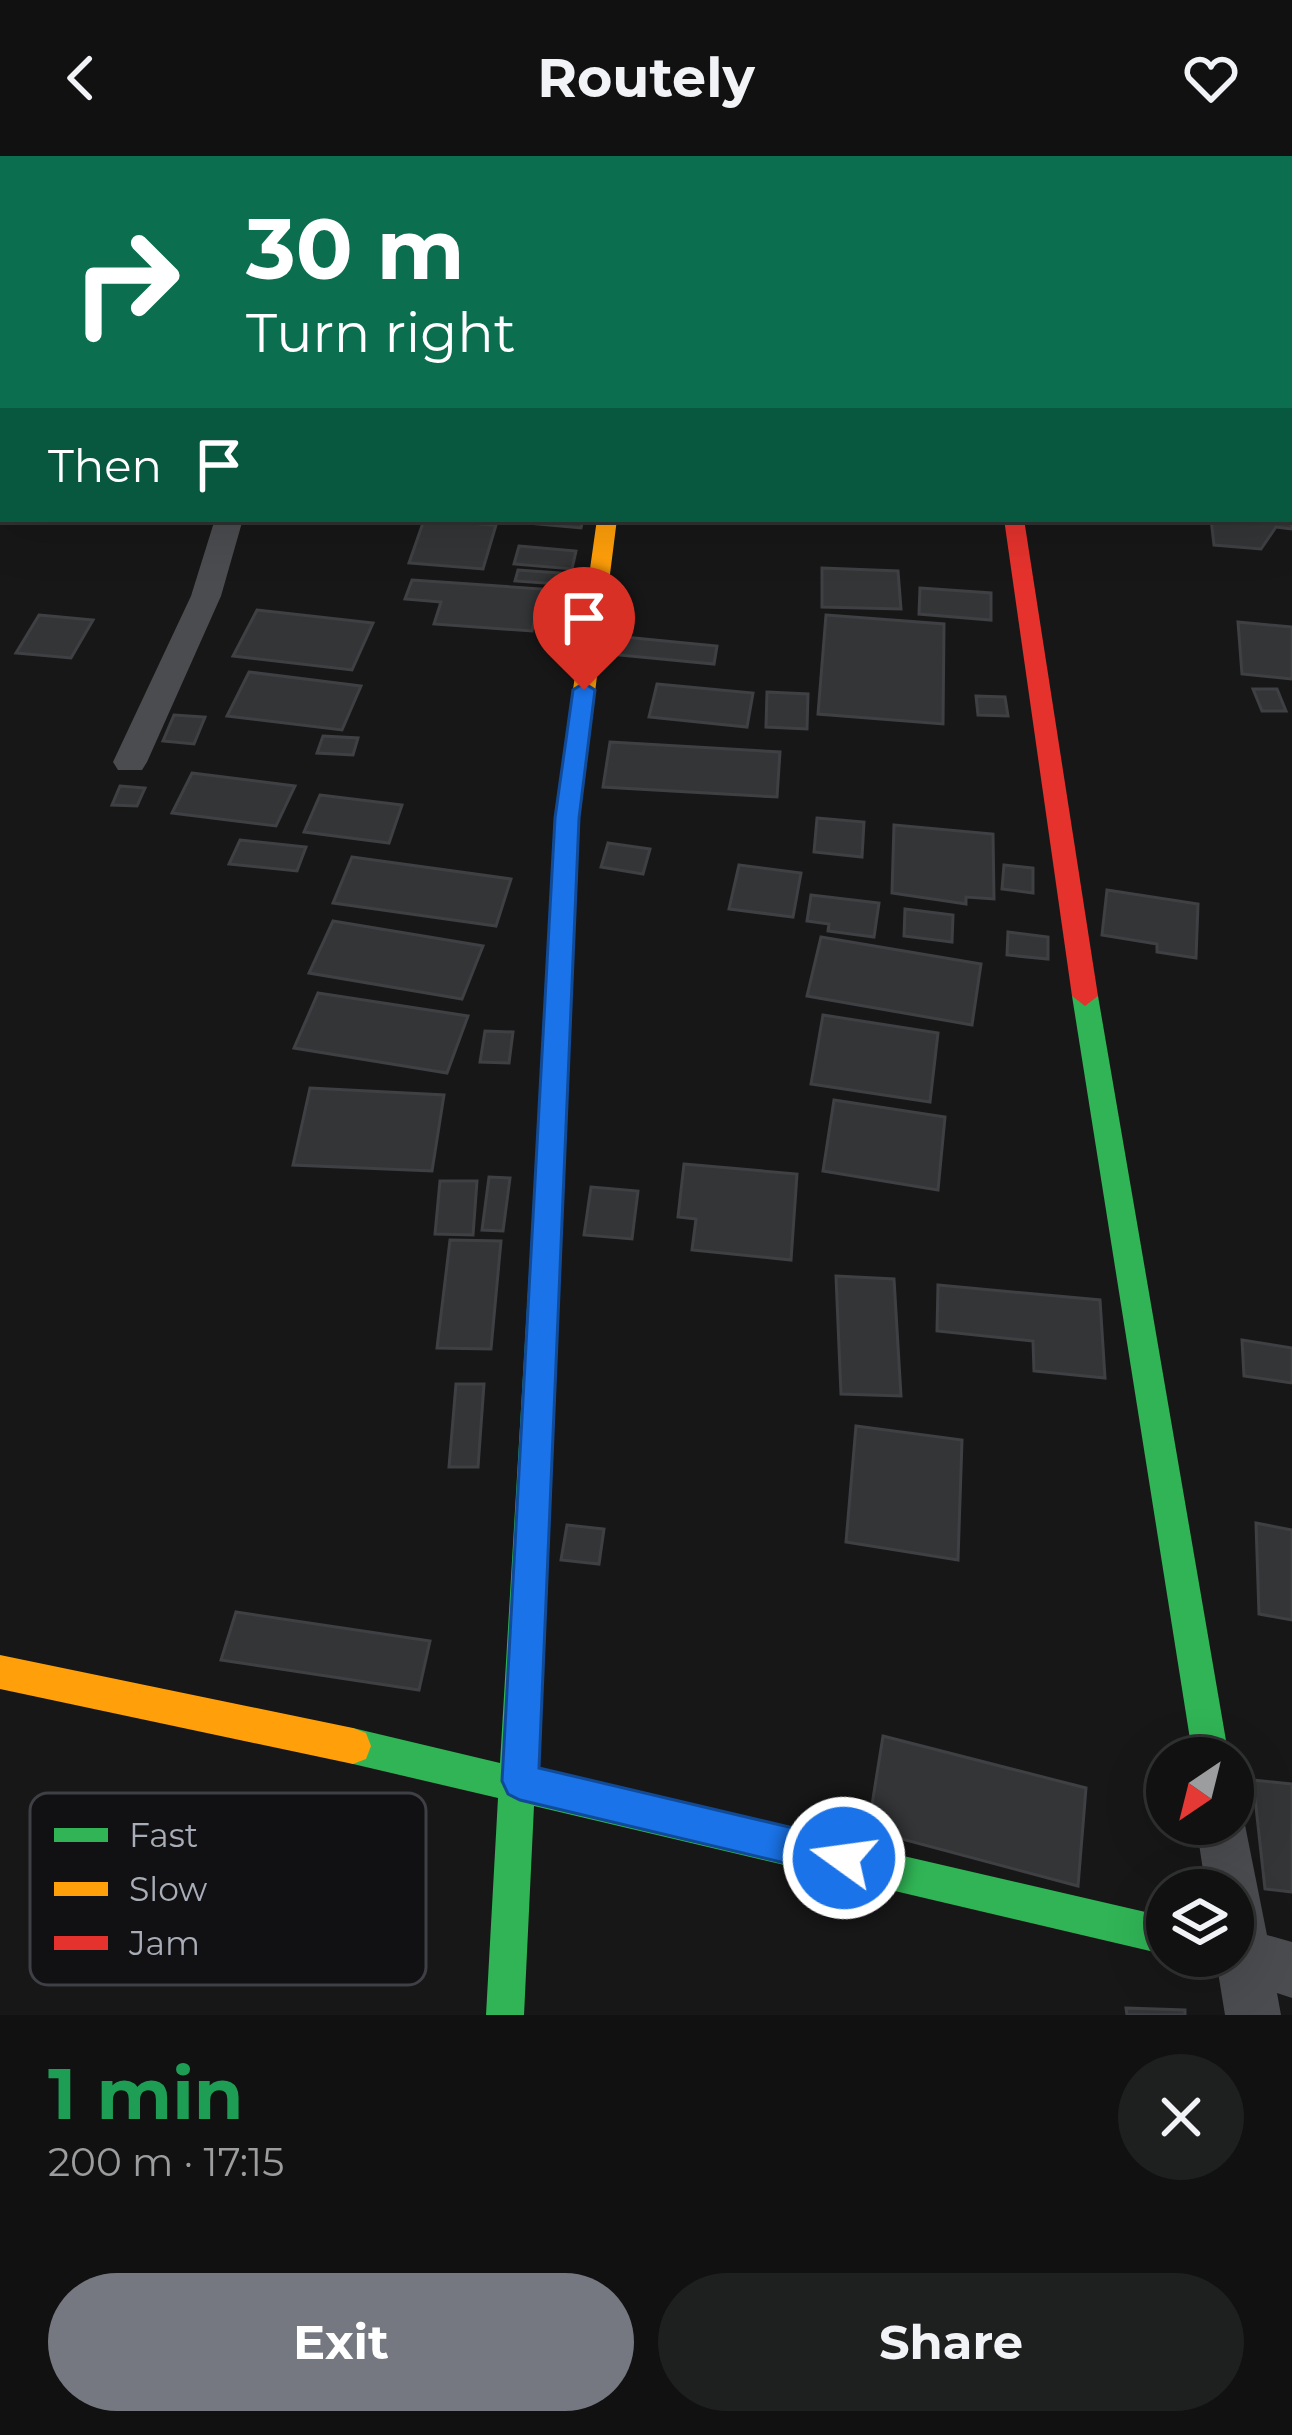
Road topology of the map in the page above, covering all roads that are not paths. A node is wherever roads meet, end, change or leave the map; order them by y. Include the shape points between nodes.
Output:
1 (228, 522) edge
2 (607, 522) edge
3 (1014, 522) edge
4 (130, 762) dead end
5 (0, 1672) edge
6 (1207, 1737) edge
7 (520, 1781) junction
8 (1227, 1845) edge
9 (1146, 1931) edge
10 (1257, 1959) edge
11 (505, 2015) edge
12 (1253, 2015) edge

1 - 4 street via 206,596
2 - 7 street via 567,818
3 - 6 street via 1117,1210
5 - 7 street
7 - 9 street
7 - 11 street
8 - 10 street
10 - 12 street

